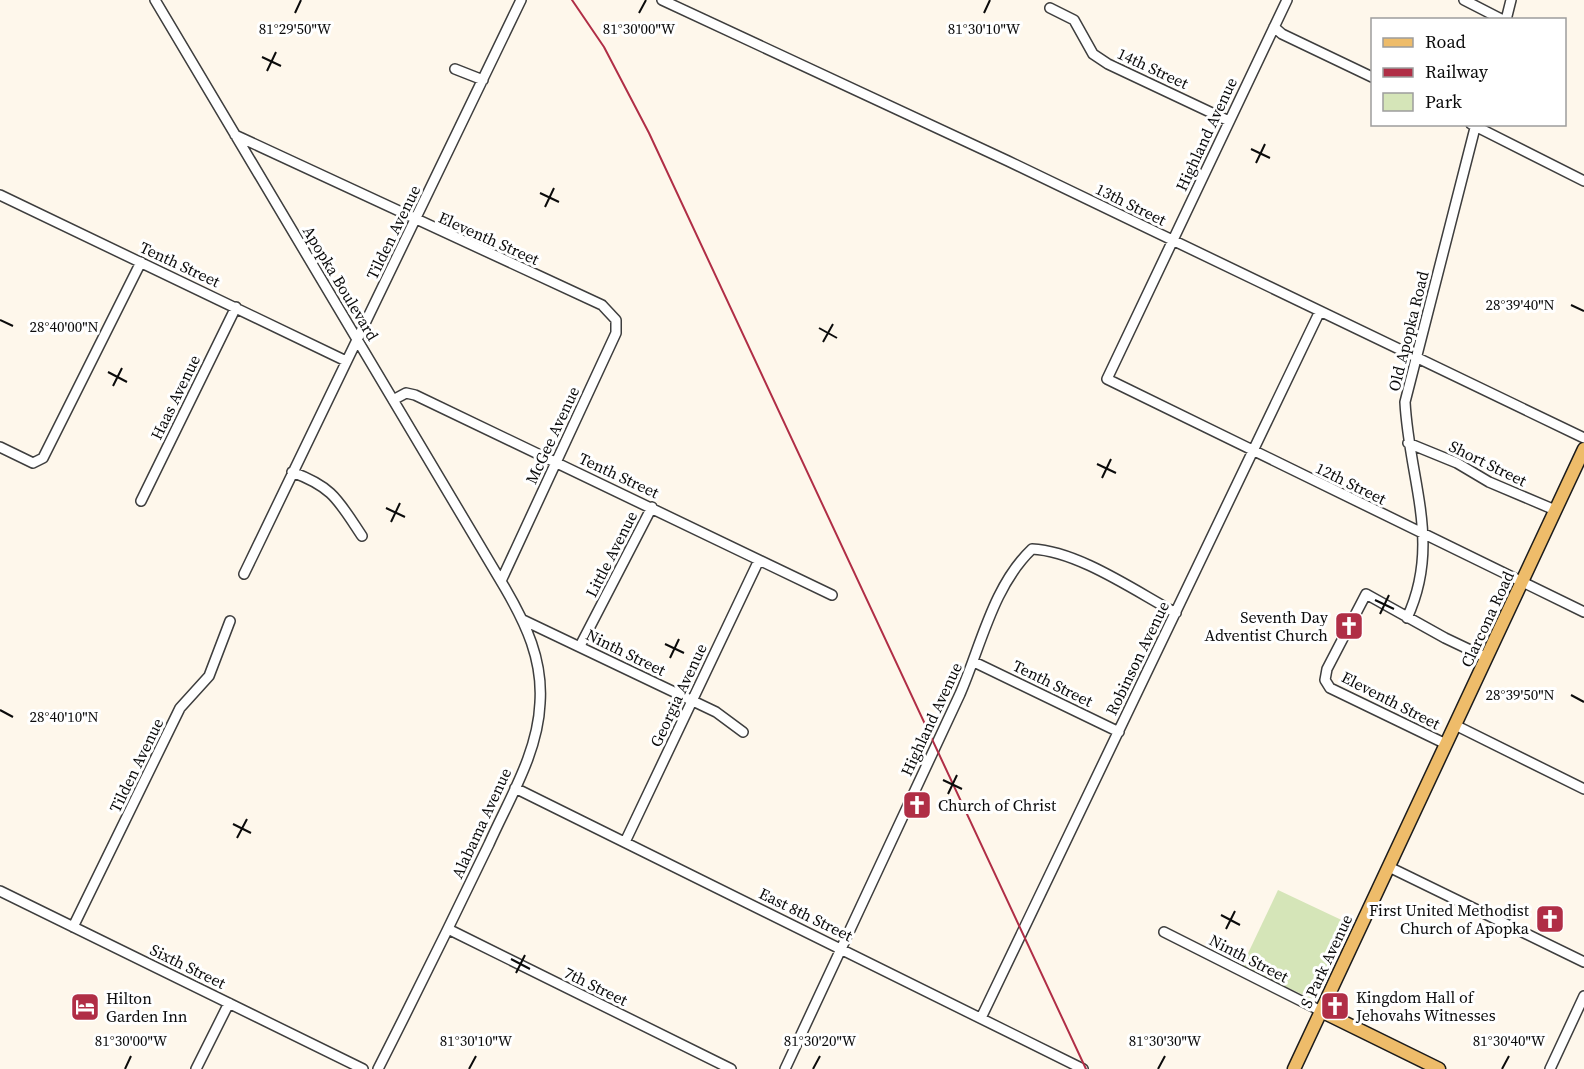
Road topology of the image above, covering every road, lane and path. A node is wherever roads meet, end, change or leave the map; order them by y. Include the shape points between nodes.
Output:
1 (155, 0) edge
2 (521, 0) edge
3 (662, 0) edge
4 (1287, 0) edge
5 (1464, 0) edge
6 (1511, 0) edge
7 (1050, 8) dead end
8 (1500, 18) edge
9 (1505, 18) edge
10 (1274, 27) junction
11 (455, 69) dead end
12 (1371, 77) edge
13 (483, 80) junction
14 (1229, 121) junction
15 (1474, 126) edge
16 (1476, 126) edge
17 (235, 135) junction
18 (1584, 181) edge
19 (0, 195) edge
20 (415, 220) junction
21 (1172, 241) junction
22 (141, 262) junction
23 (602, 305) joint
24 (236, 307) junction
25 (1320, 311) junction
26 (358, 341) junction
27 (1417, 357) junction
28 (346, 361) junction
29 (1107, 379) joint
30 (393, 400) junction
31 (1584, 438) edge
32 (1408, 443) junction
33 (0, 447) edge
34 (1584, 449) edge
35 (1252, 451) junction
36 (556, 462) junction
37 (291, 472) junction
38 (141, 501) dead end
39 (652, 507) junction
40 (1555, 510) junction
41 (1424, 535) junction
42 (362, 536) dead end
43 (759, 560) junction
44 (244, 573) dead end
45 (501, 581) junction
46 (1522, 582) junction
47 (832, 595) dead end
48 (1584, 612) edge
49 (1176, 613) junction
50 (1407, 618) junction
51 (523, 620) junction
52 (230, 621) dead end
53 (580, 646) junction
54 (1487, 658) junction
55 (974, 662) junction
56 (692, 701) junction
57 (1455, 725) junction
58 (743, 732) dead end
59 (1119, 732) junction
60 (1446, 744) junction
61 (515, 788) junction
62 (1584, 789) edge
63 (626, 842) junction
64 (1389, 867) junction
65 (0, 891) edge
66 (73, 927) junction
67 (448, 929) junction
68 (1164, 932) dead end
69 (841, 948) junction
70 (1584, 962) edge
71 (1584, 996) edge
72 (229, 1003) junction
73 (1321, 1011) junction
74 (981, 1018) junction
75 (1063, 1059) junction
76 (196, 1069) edge
77 (363, 1069) edge
78 (378, 1069) edge
79 (731, 1069) edge
80 (785, 1069) edge
81 (1058, 1069) edge
82 (1083, 1069) edge
83 (1294, 1069) edge
84 (1439, 1069) edge
85 (1550, 1069) edge

1 - 17 street, Apopka Boulevard
2 - 13 street, Tilden Avenue
3 - 21 street, 13th Street
4 - 10 street, Highland Avenue
5 - 8 street
6 - 9 street
7 - 14 street, 14th Street via 1074,20 1093,54 1108,64
10 - 12 street
10 - 14 street, Highland Avenue
11 - 13 street
13 - 20 street, Tilden Avenue
14 - 21 street, Highland Avenue
15 - 27 street, Old Apopka Road
16 - 18 street
17 - 20 street, Eleventh Street
17 - 26 street, Apopka Boulevard
19 - 22 street, Tenth Street
20 - 23 street, Eleventh Street
20 - 26 street, Tilden Avenue
21 - 25 street, 13th Street
21 - 29 street, Highland Avenue
22 - 24 street, Tenth Street
22 - 33 street via 43,458 37,463
23 - 36 street, McGee Avenue via 616,320 616,333
24 - 28 street, Tenth Street
24 - 38 street, Haas Avenue
25 - 27 street, 13th Street
25 - 35 street, Robinson Avenue
26 - 28 street, Tilden Avenue
26 - 30 street, Apopka Boulevard
27 - 31 street, 13th Street
27 - 32 street, Old Apopka Road via 1405,402
28 - 37 street, Tilden Avenue
29 - 35 street, 12th Street
30 - 36 street, Tenth Street via 411,393
30 - 45 street, Apopka Boulevard
32 - 40 street, Short Street
32 - 41 street, Old Apopka Road
34 - 40 main road, Clarcona Road
35 - 41 street, 12th Street
35 - 49 street, Robinson Avenue
36 - 39 street, Tenth Street
36 - 45 street, McGee Avenue
37 - 42 street via 316,481 335,495
37 - 44 street, Tilden Avenue
39 - 43 street, Tenth Street
39 - 53 street, Little Avenue
40 - 46 main road, Clarcona Road
41 - 46 street, 12th Street
41 - 50 street, Old Apopka Road via 1422,574
43 - 47 street, Tenth Street
43 - 56 street, Georgia Avenue
45 - 51 street, Alabama Avenue
46 - 48 street, 12th Street
46 - 54 main road, Clarcona Road
49 - 55 street, Highland Avenue via 1104,574 1049,550 1032,549 1004,586
49 - 59 street, Robinson Avenue
50 - 54 street
50 - 60 street, Eleventh Street via 1365,594 1325,680 1330,688
51 - 53 street, Ninth Street
51 - 61 street, Alabama Avenue via 537,660 541,702 535,738
52 - 66 street, Tilden Avenue via 209,676 180,708
53 - 56 street, Ninth Street
54 - 57 main road, Clarcona Road
55 - 59 street, Tenth Street
55 - 69 street, Highland Avenue
56 - 58 street, Ninth Street via 729,719
56 - 63 street, Georgia Avenue
57 - 60 main road, Clarcona Road
57 - 62 street
59 - 74 street, Robinson Avenue
60 - 64 main road, Clarcona Road
61 - 63 street, East 8th Street
61 - 67 street, Alabama Avenue
63 - 69 street, East 8th Street
64 - 70 street
64 - 73 main road, S Park Avenue
65 - 66 street, Sixth Street
66 - 72 street, Sixth Street
67 - 78 street, Alabama Avenue
67 - 79 street, 7th Street
68 - 73 street, Ninth Street
69 - 74 street, East 8th Street
69 - 80 street, Highland Avenue
71 - 85 street
72 - 76 street
72 - 77 street, Sixth Street
73 - 83 main road, S Park Avenue
73 - 84 main road
74 - 75 street, East 8th Street
75 - 81 street
75 - 82 street, East 8th Street

